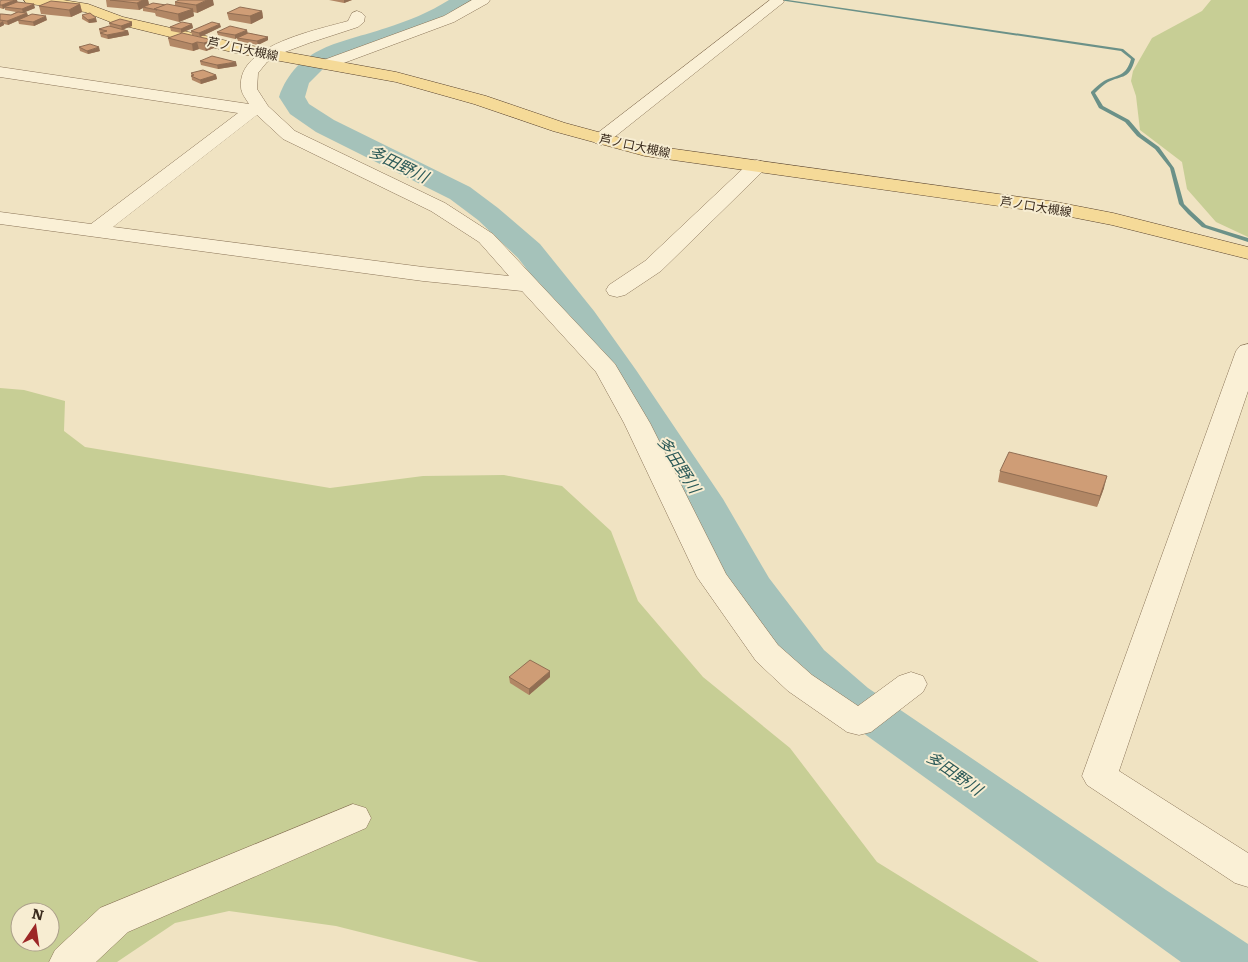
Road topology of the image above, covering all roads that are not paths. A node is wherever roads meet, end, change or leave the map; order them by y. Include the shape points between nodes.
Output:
1 (31, 0) edge
2 (483, 0) edge
3 (764, 0) edge
4 (64, 2) edge
5 (357, 16) dead end
6 (268, 54) junction
7 (326, 64) junction
8 (0, 72) edge
9 (255, 109) junction
10 (601, 139) junction
11 (757, 166) junction
12 (0, 218) edge
13 (96, 230) junction
14 (1248, 252) edge
15 (529, 285) junction
16 (617, 290) dead end
17 (1248, 351) edge
18 (1239, 408) edge
19 (910, 684) dead end
20 (353, 818) dead end
21 (1248, 872) edge
22 (69, 962) edge

1 - 4 main road, 芦ノ口大槻線
2 - 7 street via 449,19
3 - 10 street via 777,2
4 - 6 main road, 芦ノ口大槻線 via 118,20
5 - 6 street via 353,24 297,40
6 - 7 main road, 芦ノ口大槻線
6 - 9 street via 255,65 248,80
7 - 10 main road, 芦ノ口大槻線 via 440,88
8 - 9 street
9 - 13 street
9 - 15 street via 289,135 438,207 471,228 486,238
10 - 11 main road, 芦ノ口大槻線 via 646,150
11 - 14 main road, 芦ノ口大槻線 via 1056,208
11 - 16 street via 653,266
12 - 13 street
13 - 15 street
15 - 19 street via 606,368 637,423 712,577 767,652 800,683 858,722
17 - 18 street
18 - 21 street via 1100,776
20 - 22 street via 114,920

